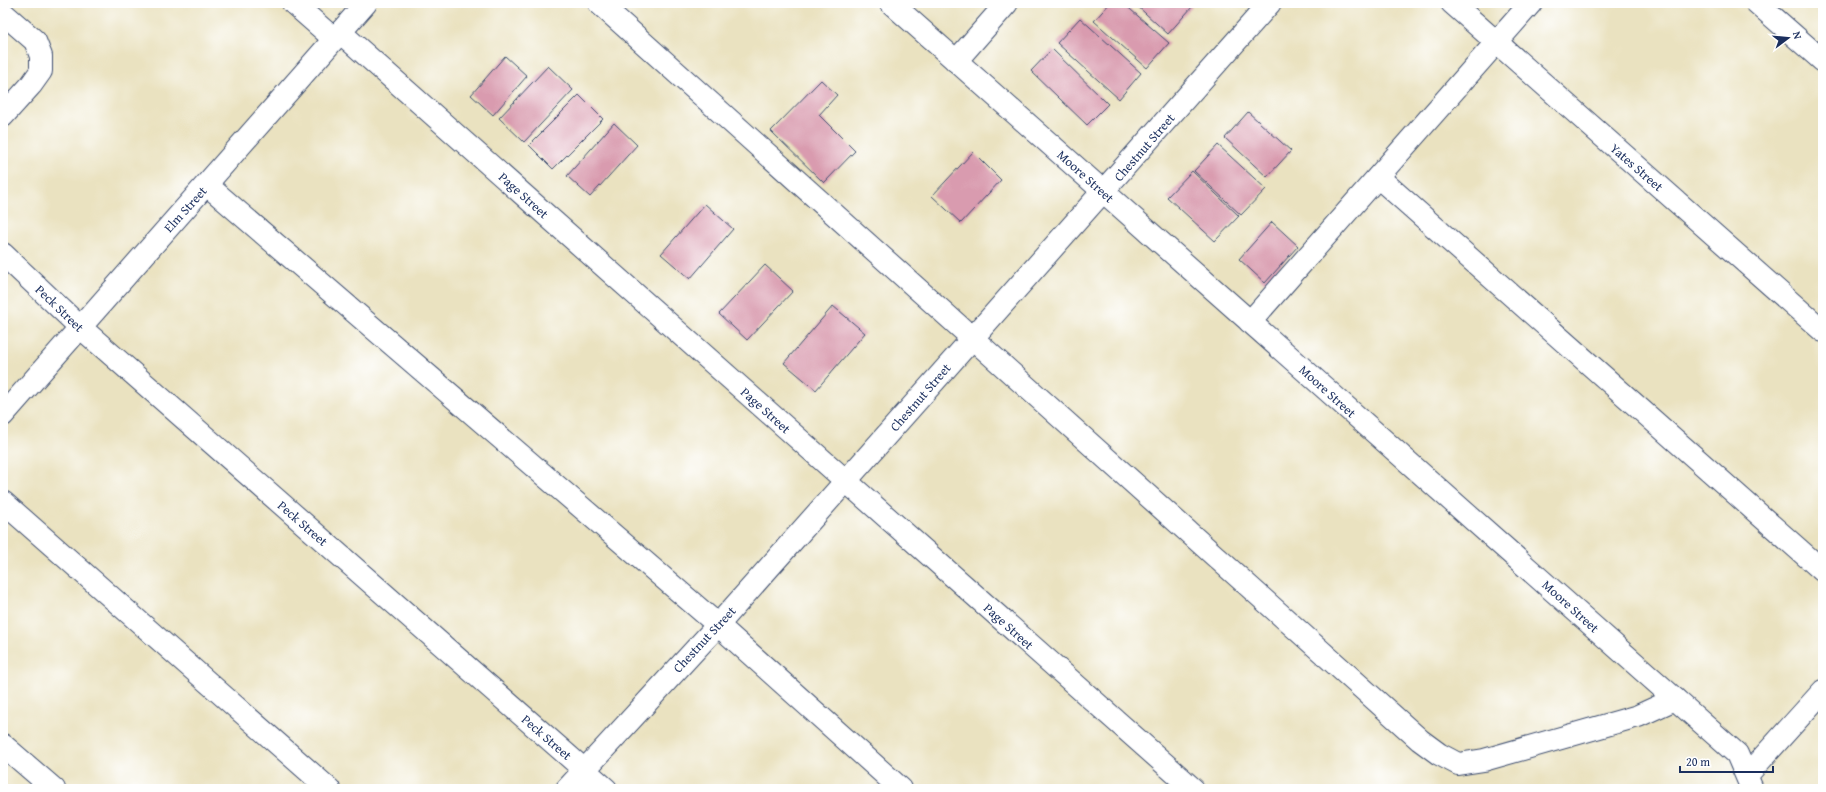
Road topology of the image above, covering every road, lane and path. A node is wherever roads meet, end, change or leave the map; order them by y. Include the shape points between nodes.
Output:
1 (293, 3) edge
2 (366, 3) edge
3 (599, 3) edge
4 (891, 3) edge
5 (1007, 3) edge
6 (1270, 3) edge
7 (1452, 3) edge
8 (1531, 3) edge
9 (1757, 3) edge
10 (3, 13) edge
11 (337, 35) junction
12 (1496, 43) junction
13 (956, 61) junction
14 (1823, 62) edge
15 (3, 116) edge
16 (1378, 177) junction
17 (207, 185) junction
18 (1104, 192) junction
19 (3, 254) edge
20 (1250, 322) junction
21 (80, 327) junction
22 (1823, 331) edge
23 (973, 337) junction
24 (3, 415) edge
25 (846, 481) junction
26 (3, 502) edge
27 (1823, 571) edge
28 (718, 625) junction
29 (1823, 691) edge
30 (1676, 699) junction
31 (3, 745) edge
32 (584, 770) junction
33 (1750, 782) edge
34 (54, 789) edge
35 (329, 789) edge
36 (567, 789) edge
37 (606, 789) edge
38 (901, 789) edge
39 (1193, 789) edge

1 - 11 street, Page Street
2 - 11 street, Elm Street
3 - 23 street
4 - 13 street, Moore Street
5 - 13 street
6 - 18 street, Chestnut Street
7 - 12 street, Yates Street
8 - 12 street
9 - 14 street
10 - 15 street via 36,41 41,56 41,71
11 - 17 street, Elm Street
11 - 25 street, Page Street
12 - 16 street
12 - 22 street, Yates Street
13 - 18 street, Moore Street
16 - 20 street
16 - 27 street
17 - 21 street, Elm Street
17 - 28 street
18 - 20 street, Moore Street
18 - 23 street, Chestnut Street
19 - 21 street, Peck Street
20 - 30 street, Moore Street
21 - 24 street, Elm Street
21 - 32 street, Peck Street
23 - 25 street, Chestnut Street
23 - 30 street via 1420,740 1458,764 1484,760 1638,716
25 - 28 street, Chestnut Street
25 - 39 street, Page Street
26 - 35 street
28 - 32 street, Chestnut Street
28 - 38 street
29 - 33 street
30 - 33 street, Moore Street via 1737,754
31 - 34 street
32 - 36 street, Chestnut Street
32 - 37 street, Peck Street

